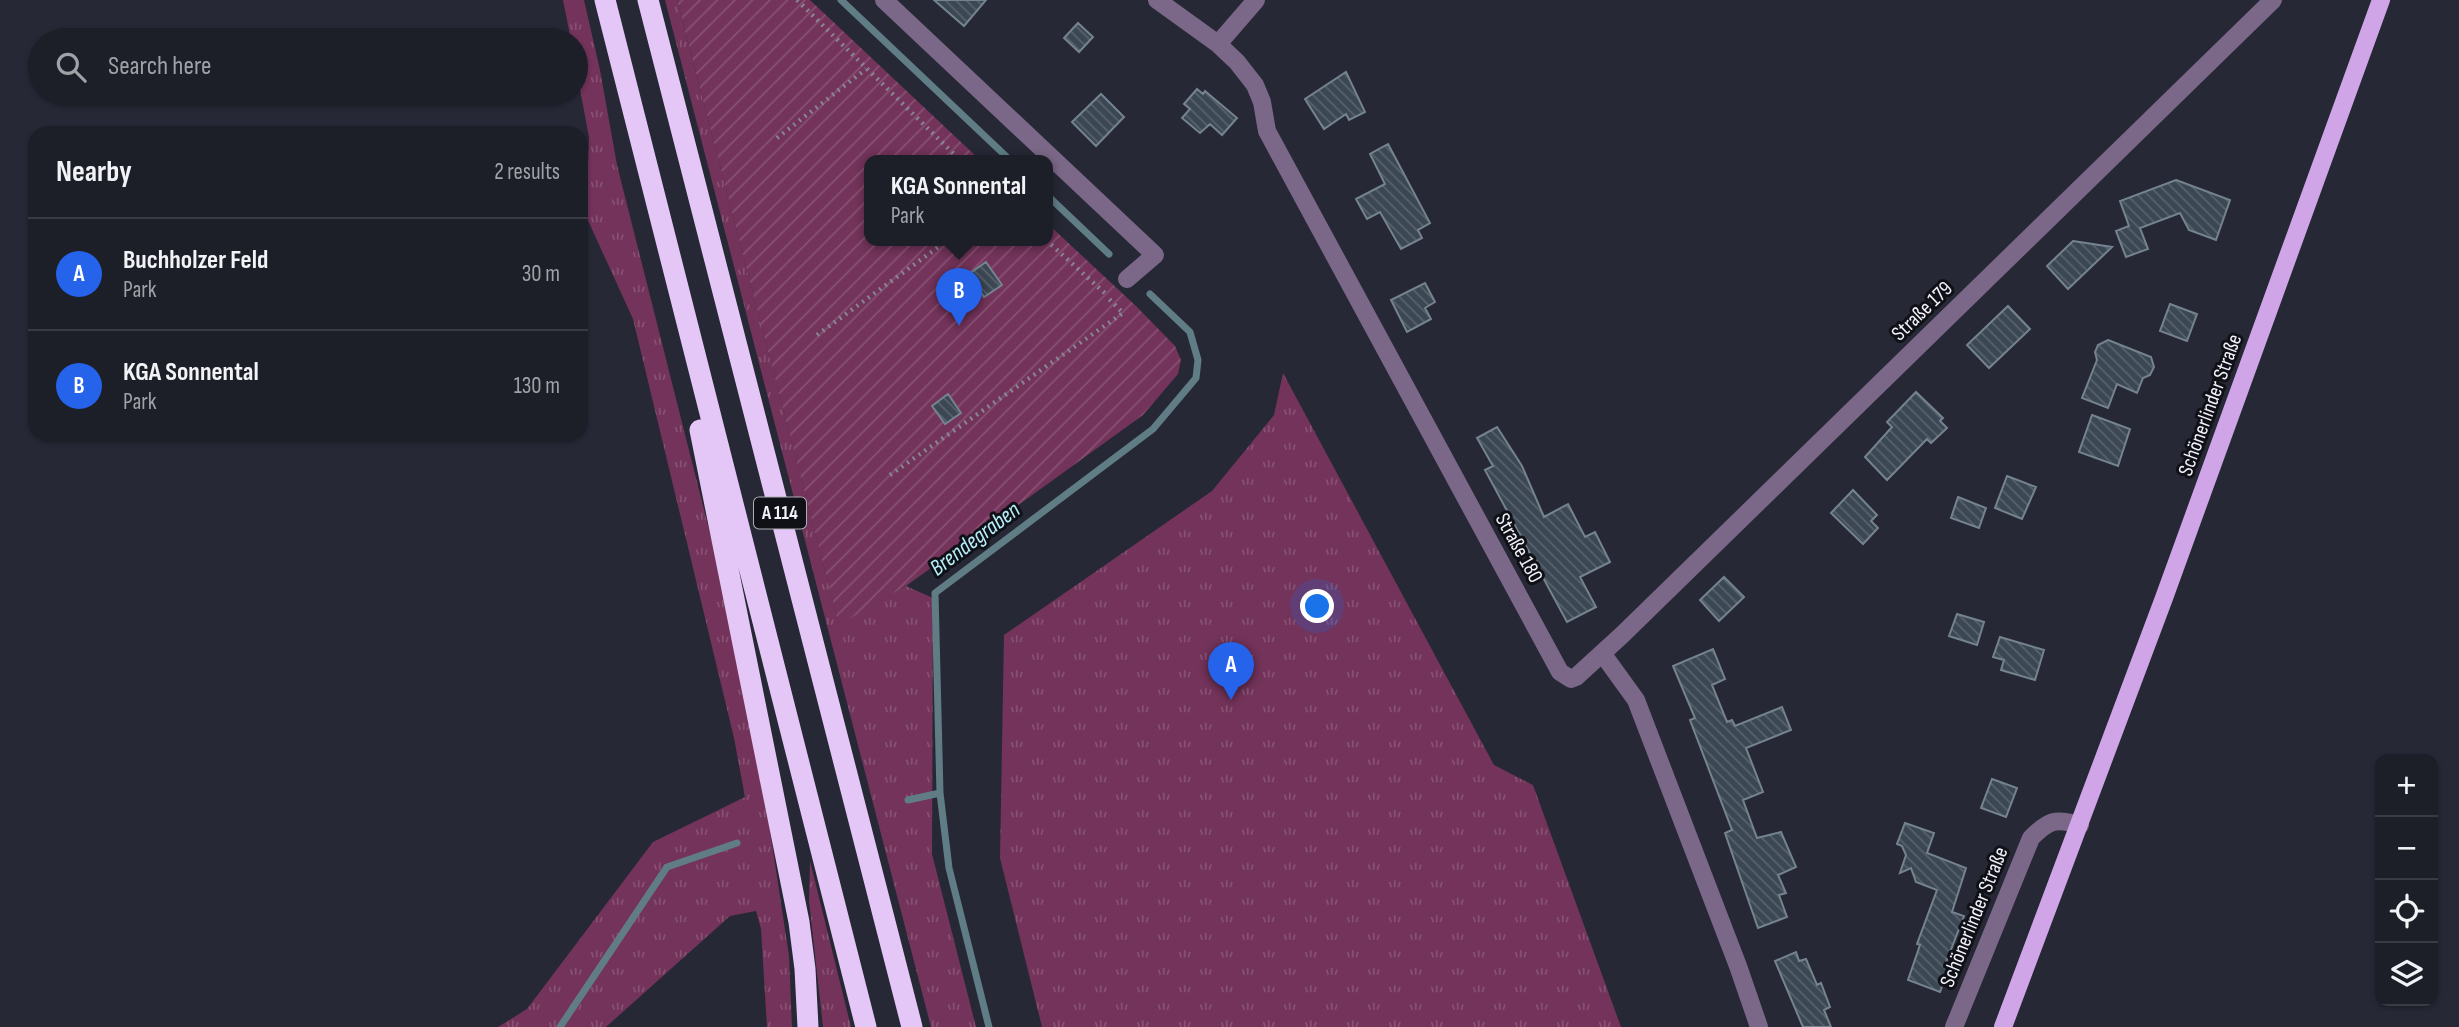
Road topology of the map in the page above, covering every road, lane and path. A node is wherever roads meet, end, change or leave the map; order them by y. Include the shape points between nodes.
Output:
1 (605, 0) edge
2 (648, 0) edge
3 (797, 0) edge
4 (884, 0) edge
5 (1157, 0) edge
6 (1256, 0) edge
7 (2273, 0) edge
8 (2381, 0) edge
9 (1218, 44) junction
10 (866, 69) junction
11 (638, 126) junction
12 (777, 138) dead end
13 (955, 155) edge
14 (1049, 155) edge
15 (1053, 158) edge
16 (940, 246) edge
17 (1052, 246) edge
18 (1127, 279) joint
19 (1107, 297) junction
20 (817, 335) dead end
21 (890, 475) dead end
22 (1602, 653) junction
23 (2080, 825) junction
24 (808, 1027) edge
25 (866, 1027) edge
26 (912, 1027) edge
27 (1759, 1027) edge
28 (1954, 1027) edge
29 (2003, 1027) edge

1 - 11 highway, A 114
2 - 26 highway, A 114
3 - 10 path
4 - 14 street
5 - 9 street, Straße 180
6 - 9 street
7 - 22 street, Straße 179
8 - 23 main road, Schönerlinder Straße
9 - 22 street, Straße 180 via 1255,85 1267,131 1560,672 1566,678 1576,677
10 - 12 path
10 - 13 path
11 - 24 highway via 799,922
11 - 25 highway, A 114
15 - 18 street via 1156,255
16 - 20 path
17 - 19 path
18 - 19 path
19 - 21 path via 1122,313
22 - 27 street via 1636,700
23 - 28 street, Schönerlinder Straße via 2063,820 2046,823 2031,838
23 - 29 main road, Schönerlinder Straße

